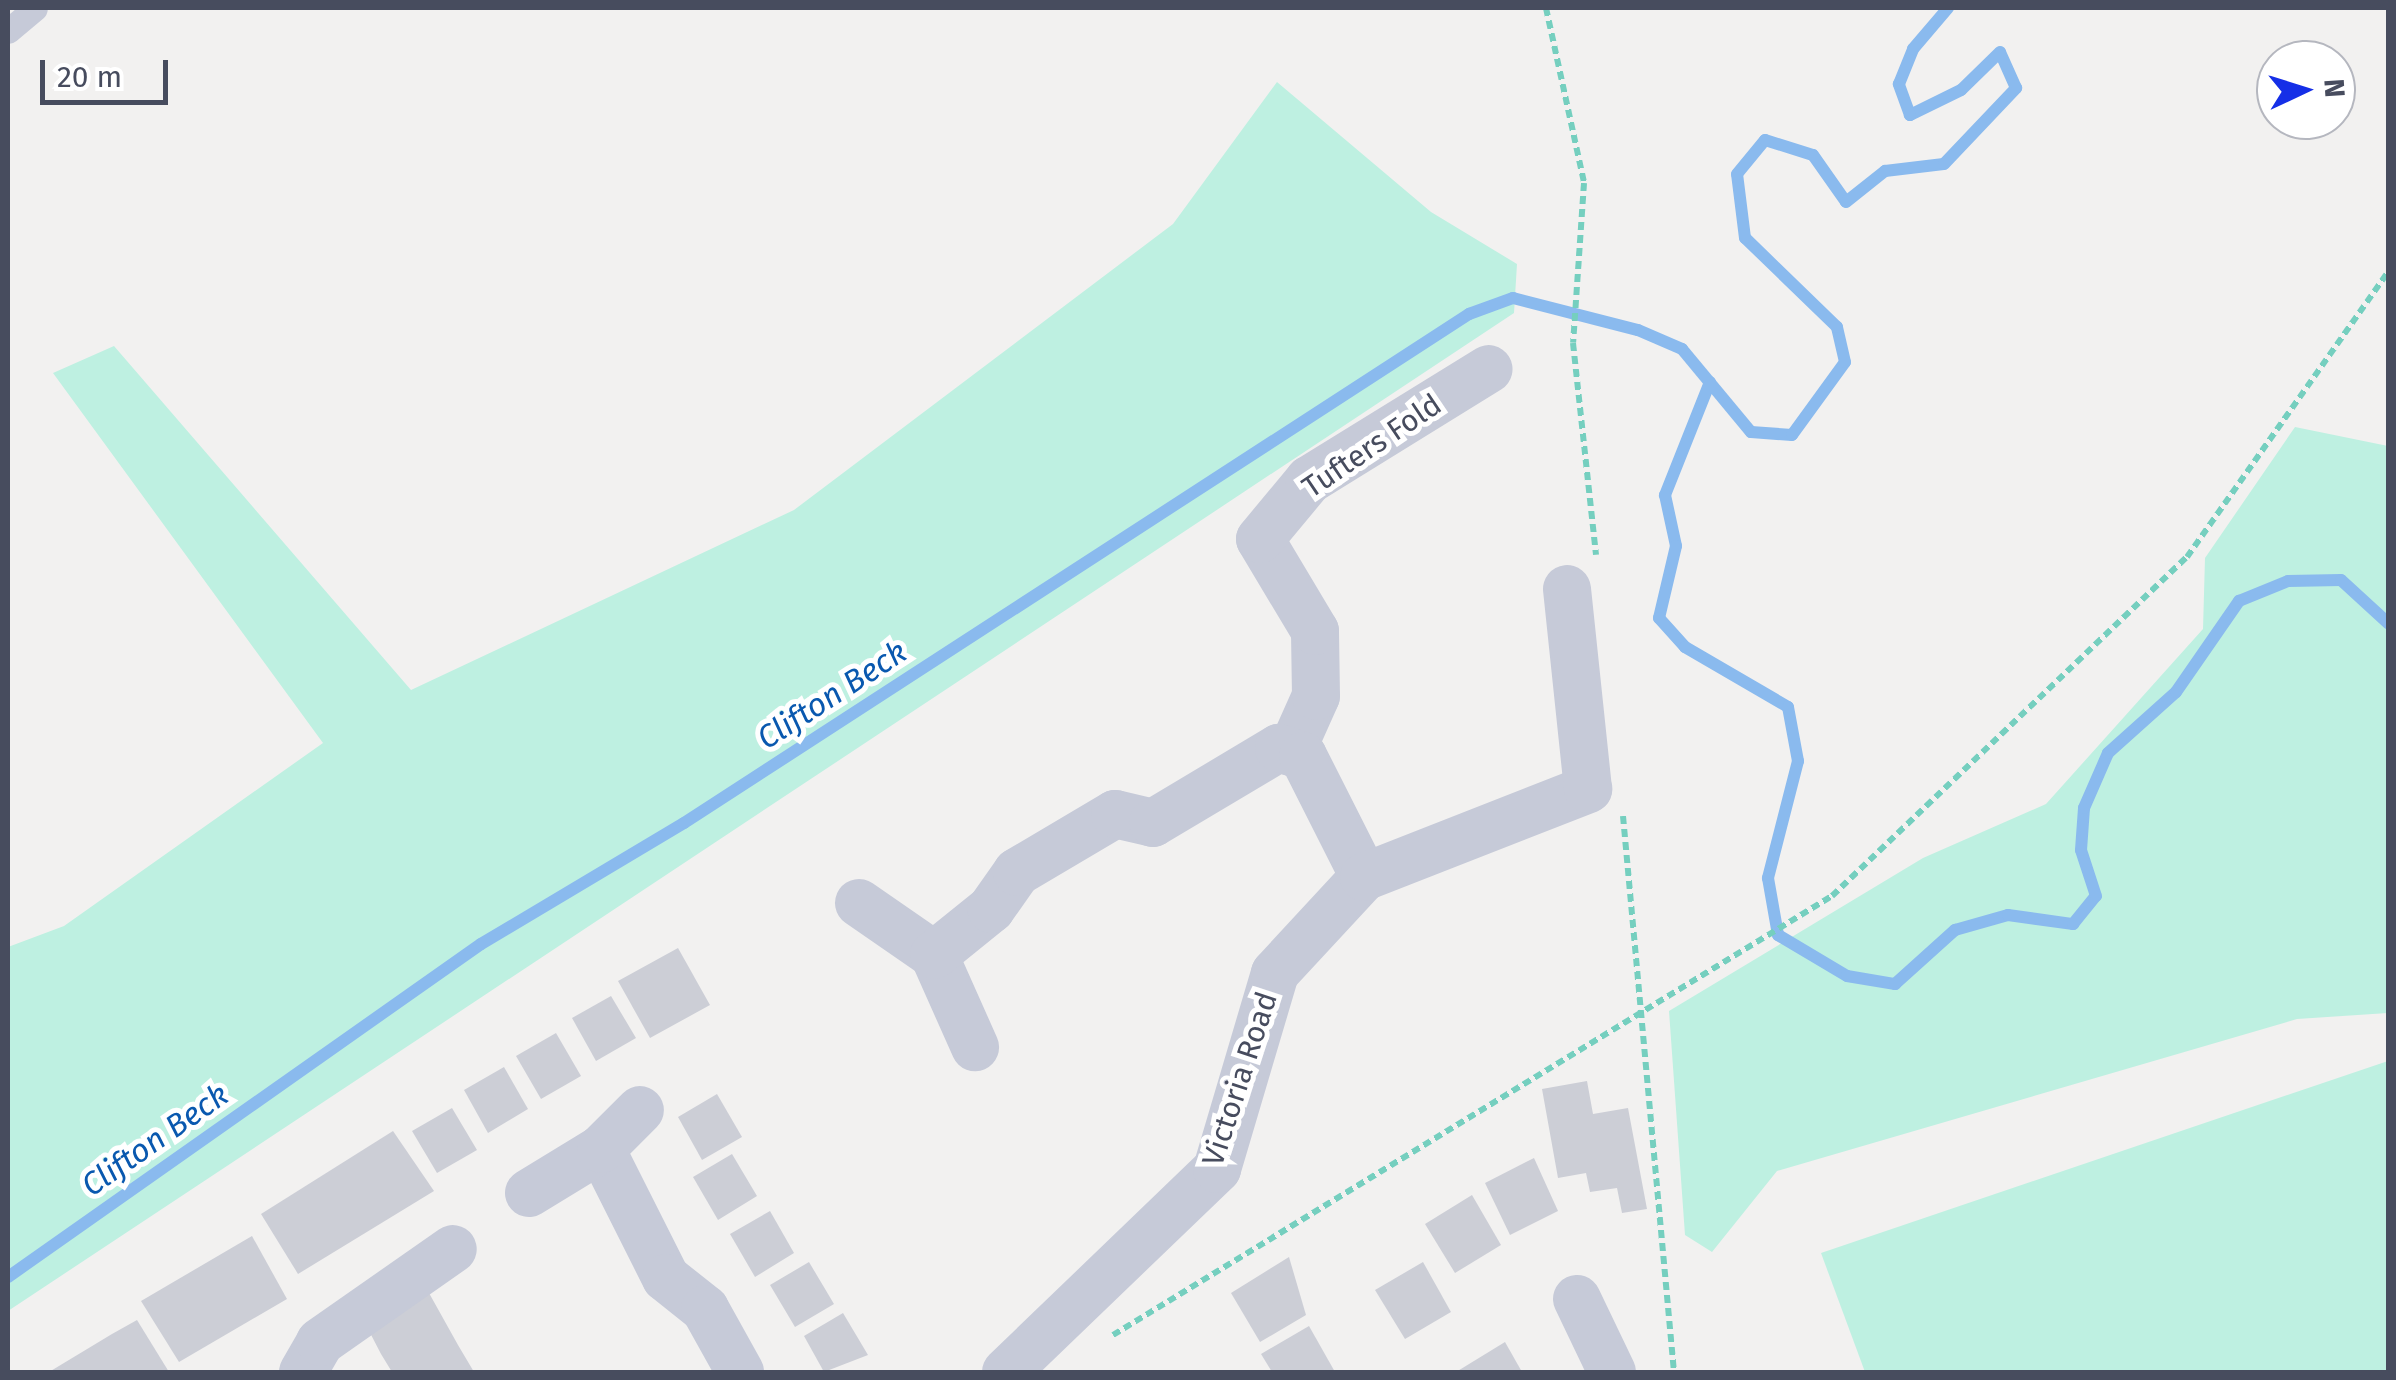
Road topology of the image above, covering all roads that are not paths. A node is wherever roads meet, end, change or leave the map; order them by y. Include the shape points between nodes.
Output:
1 (35, 8) edge
2 (8, 31) edge
3 (1489, 369) dead end
4 (1582, 580) road end
5 (1291, 752) junction
6 (1364, 877) junction
7 (859, 904) dead end
8 (934, 954) junction
9 (975, 1046) dead end
10 (640, 1110) dead end
11 (602, 1149) junction
12 (529, 1193) dead end
13 (453, 1249) dead end
14 (1577, 1299) dead end
15 (303, 1372) edge
16 (740, 1372) edge
17 (1006, 1372) edge
18 (1612, 1372) edge

1 - 2 lane
3 - 5 street, Tufters Fold via 1310,480 1260,539 1315,631 1316,696
4 - 6 street, Victoria Road via 1588,789
5 - 6 street via 1302,756
5 - 8 street via 1278,748 1153,823 1114,814 1016,872 992,909
6 - 17 street, Victoria Road via 1275,973 1217,1169
7 - 8 street
8 - 9 street
10 - 11 street
11 - 12 street
11 - 16 street via 666,1278 705,1309
13 - 15 street via 320,1342
14 - 18 street

